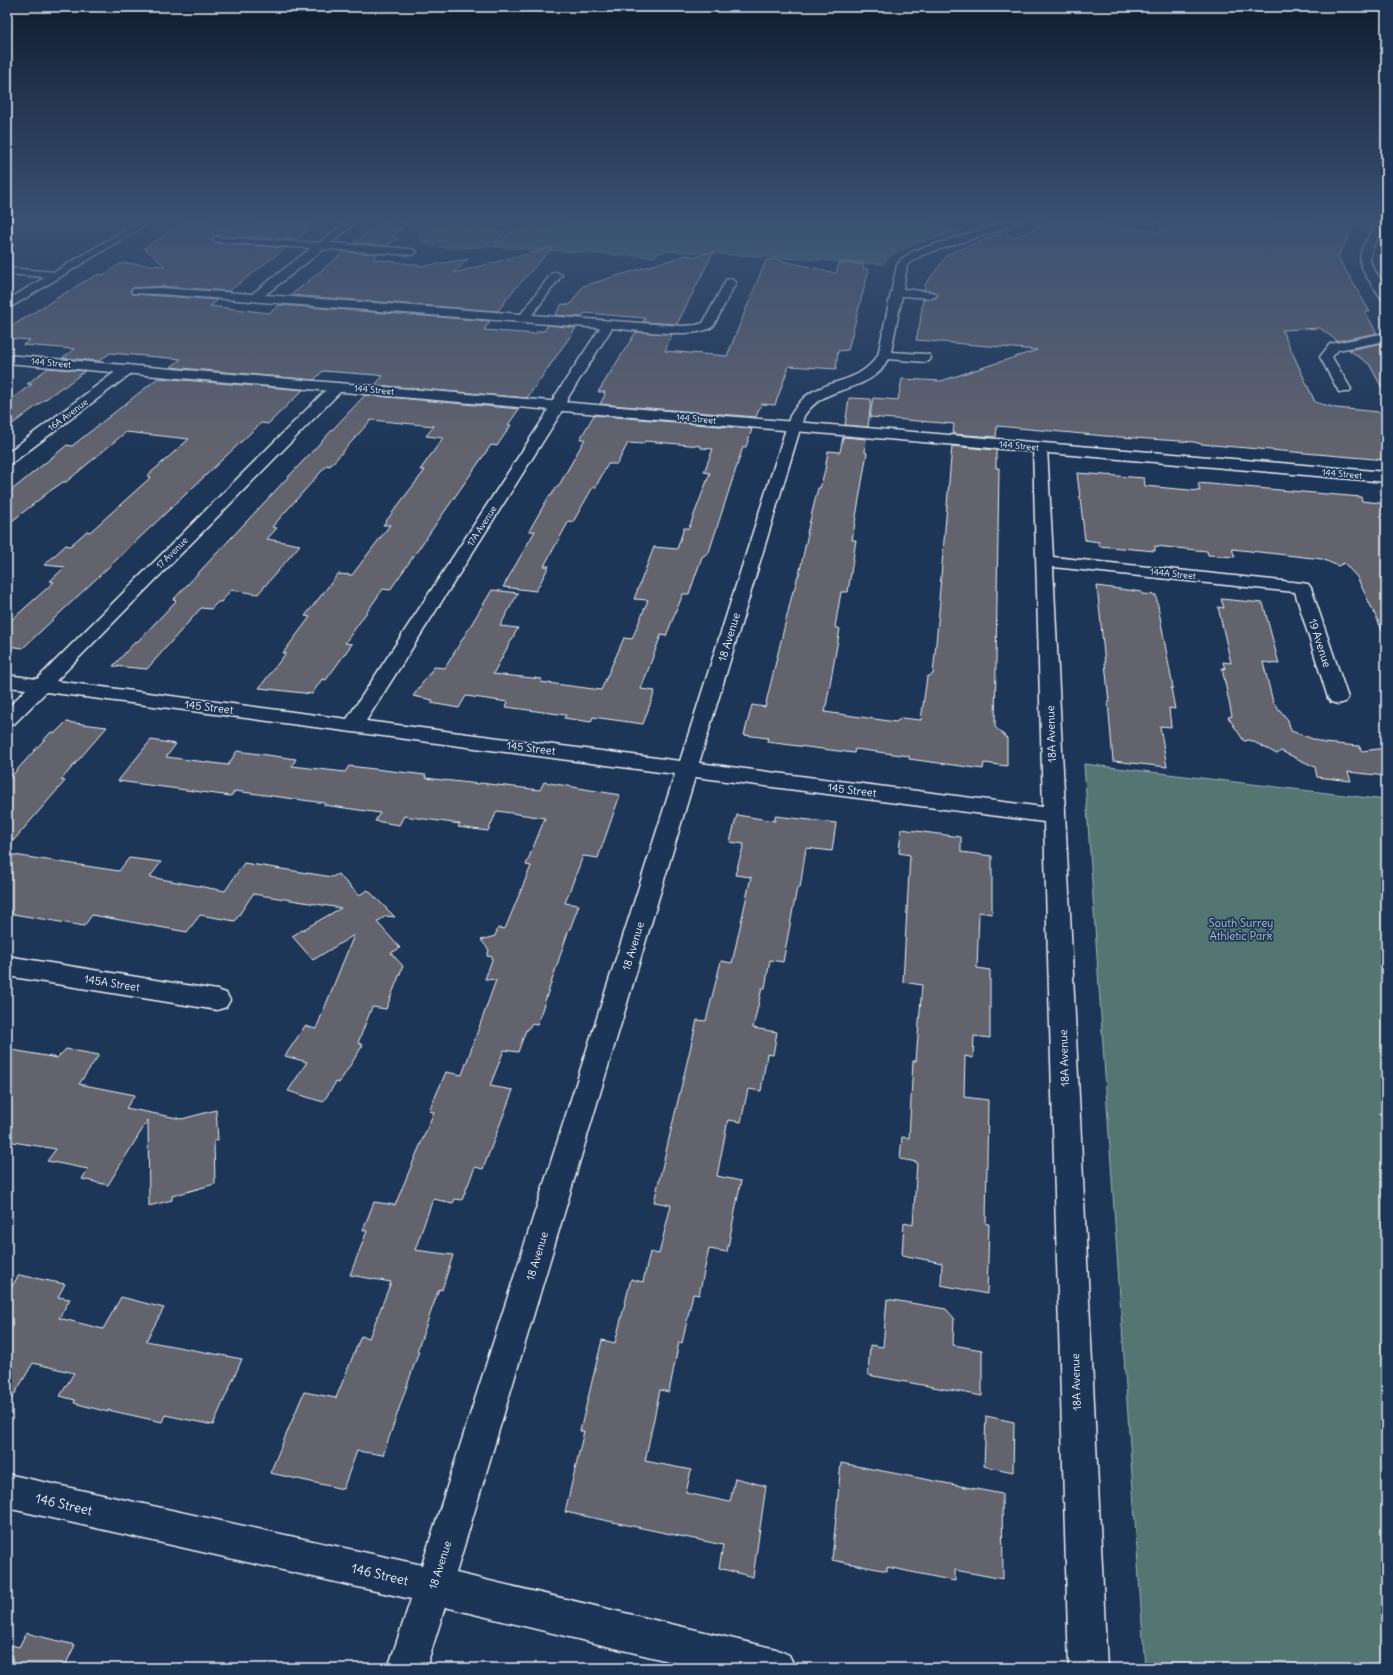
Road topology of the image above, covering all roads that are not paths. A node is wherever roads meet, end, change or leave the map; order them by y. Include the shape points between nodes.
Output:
1 (17, 299) edge
2 (271, 299) edge
3 (538, 299) edge
4 (721, 299) edge
5 (896, 299) edge
6 (7, 305) edge
7 (524, 318) junction
8 (608, 325) junction
9 (698, 329) junction
10 (1386, 337) edge
11 (709, 338) dead end
12 (884, 355) junction
13 (925, 358) dead end
14 (7, 359) edge
15 (128, 369) junction
16 (336, 387) junction
17 (1344, 389) dead end
18 (556, 407) junction
19 (794, 427) junction
20 (1040, 448) junction
21 (7, 460) edge
22 (1386, 477) edge
23 (1045, 561) junction
24 (1302, 588) joint
25 (7, 681) edge
26 (41, 686) junction
27 (1338, 698) dead end
28 (7, 720) edge
29 (353, 725) junction
30 (689, 768) junction
31 (1054, 816) junction
32 (7, 966) edge
33 (217, 1000) dead end
34 (7, 1491) edge
35 (433, 1586) junction
36 (407, 1668) edge
37 (776, 1668) edge
38 (1088, 1668) edge

1 - 6 street
2 - 7 street
3 - 7 street
4 - 9 street via 708,325
5 - 12 street, 18 Avenue
7 - 8 street
8 - 9 street
8 - 18 street, 17A Avenue
9 - 11 street
10 - 17 street via 1334,347 1326,357
12 - 13 street
12 - 19 street, 18 Avenue via 875,369 863,377 820,393 805,404 797,416
14 - 15 street, 144 Street
15 - 16 street, 144 Street
15 - 21 street, 16A Avenue
16 - 18 street, 144 Street
16 - 26 street, 17 Avenue
18 - 19 street, 144 Street
18 - 29 street, 17A Avenue
19 - 20 street, 144 Street
19 - 30 street, 18 Avenue
20 - 22 street, 144 Street
20 - 23 street, 18A Avenue
23 - 24 street, 144A Street
23 - 31 street, 18A Avenue
24 - 27 street, 19 Avenue
25 - 26 street, 145 Street
26 - 28 street, 17 Avenue
26 - 29 street, 145 Street
29 - 30 street, 145 Street
30 - 31 street, 145 Street
30 - 35 street, 18 Avenue
31 - 38 street, 18A Avenue
32 - 33 street, 145A Street
34 - 35 street, 146 Street
35 - 36 street, 18 Avenue
35 - 37 street, 146 Street

